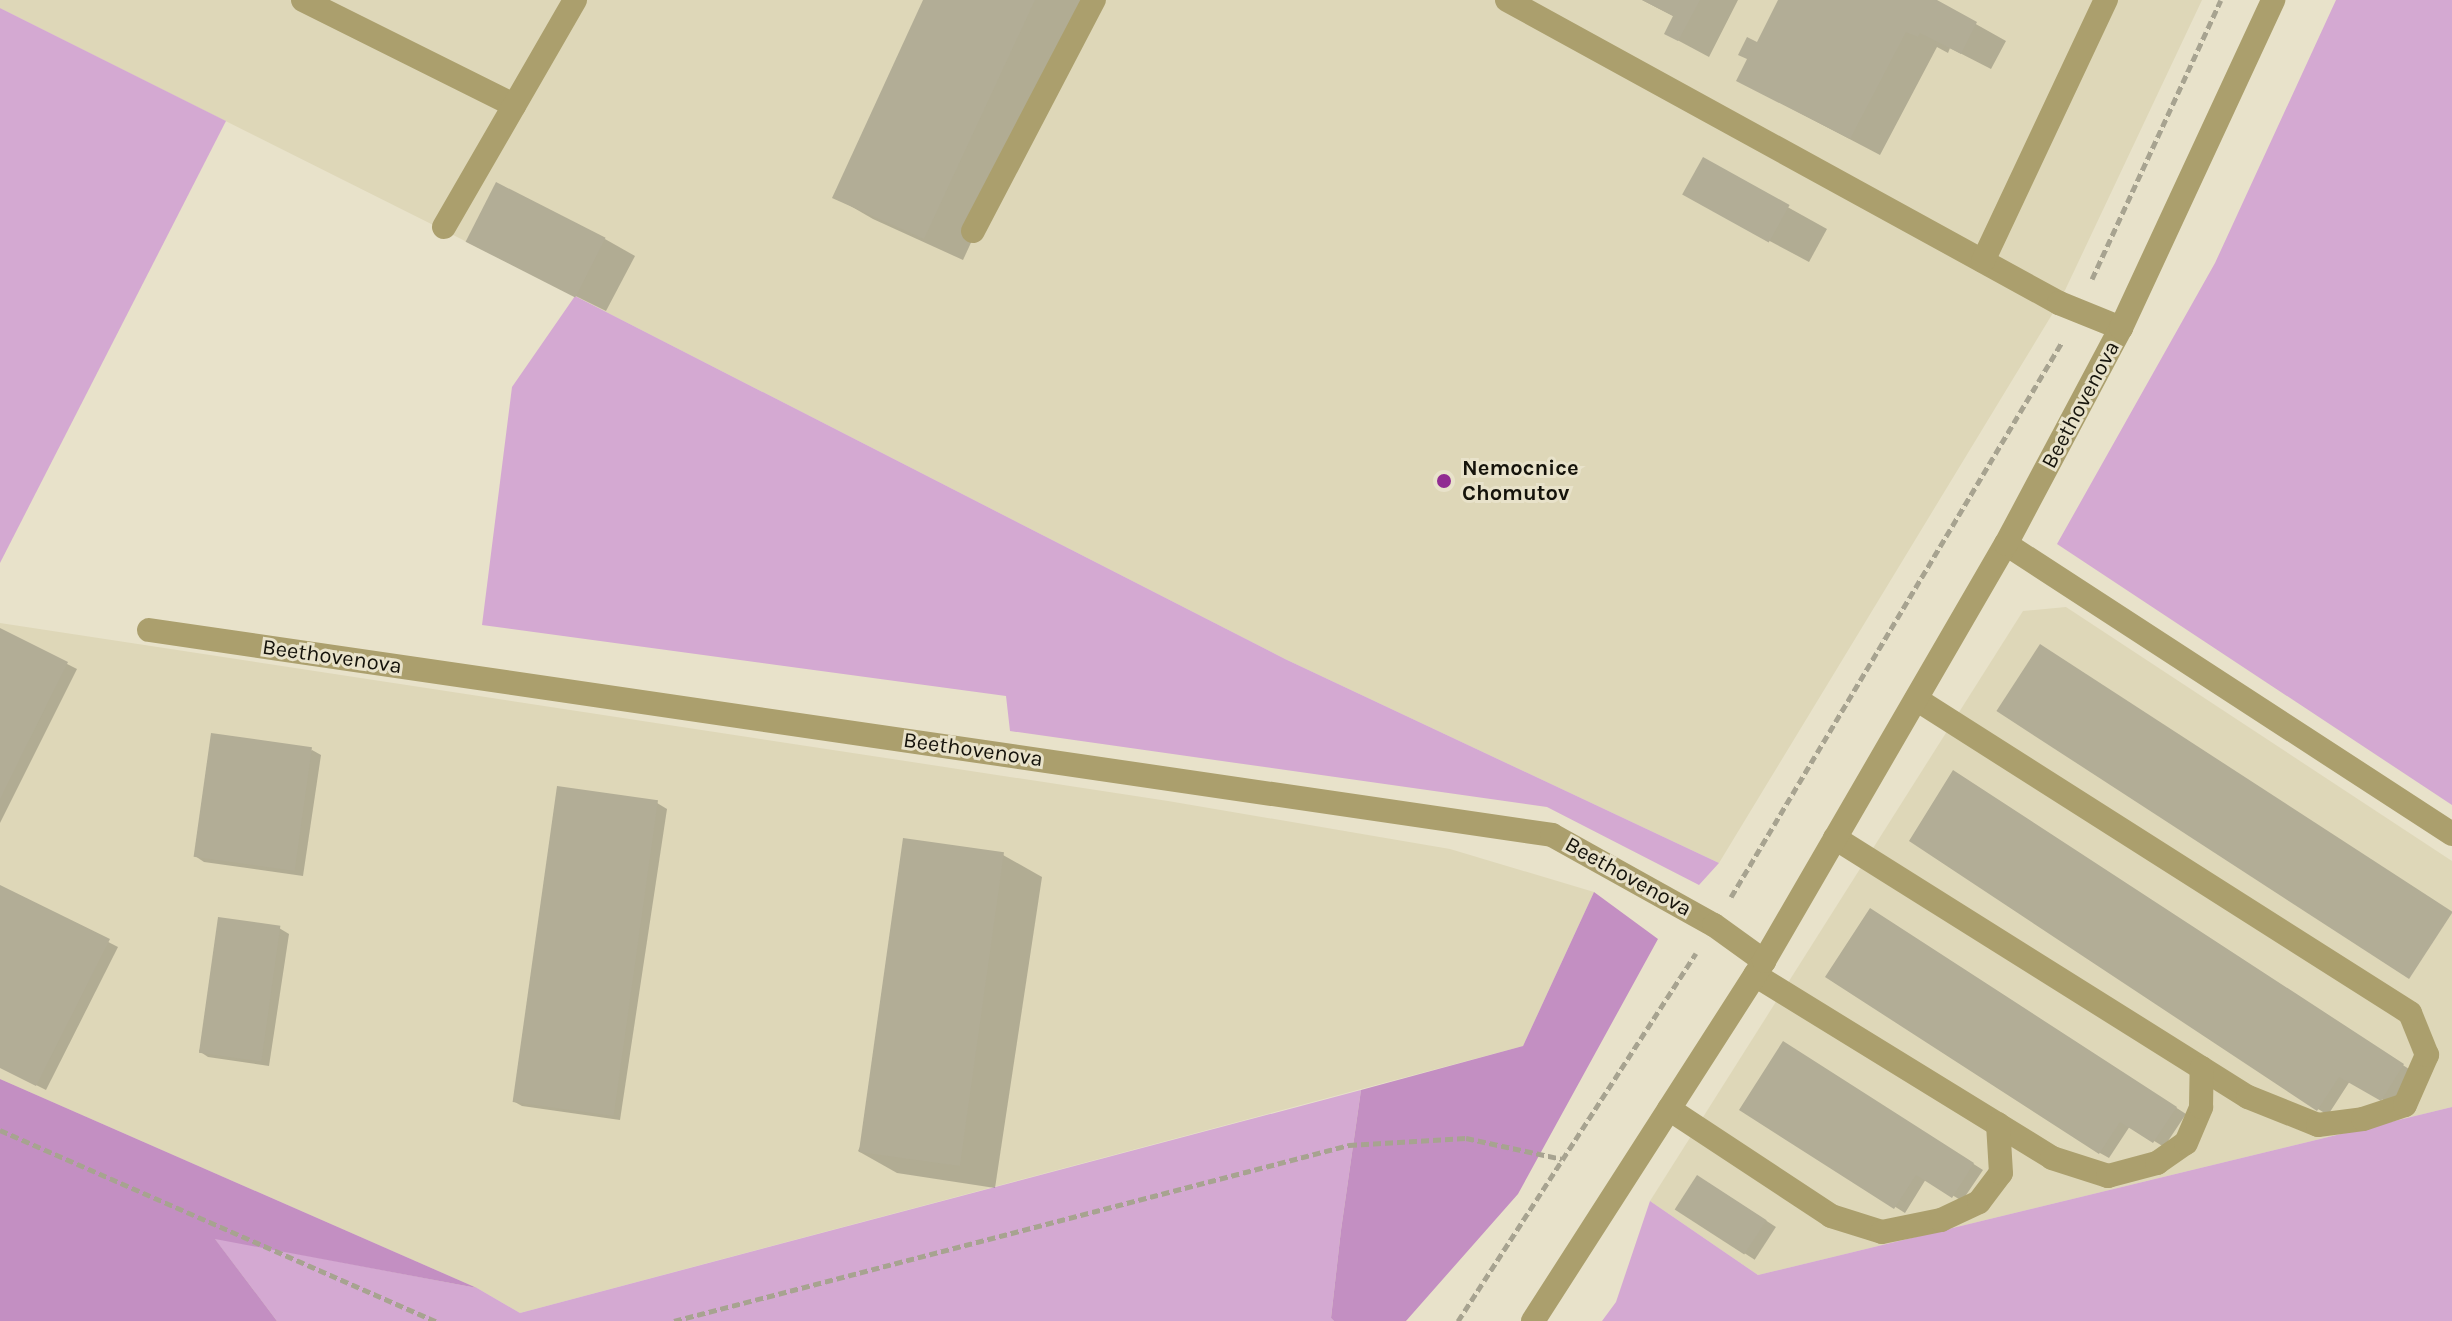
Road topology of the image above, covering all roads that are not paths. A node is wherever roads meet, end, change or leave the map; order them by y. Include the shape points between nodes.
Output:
1 (303, 0) edge
2 (575, 0) edge
3 (1094, 0) edge
4 (2106, 0) edge
5 (2273, 0) edge
6 (1522, 3) edge
7 (514, 105) junction
8 (444, 227) dead end
9 (973, 231) dead end
10 (1983, 261) junction
11 (2121, 328) junction
12 (2006, 544) junction
13 (149, 630) dead end
14 (1916, 699) junction
15 (2452, 834) edge
16 (1835, 838) junction
17 (1760, 968) junction
18 (2202, 1068) junction
19 (1669, 1109) junction
20 (1998, 1124) junction
21 (1533, 1321) edge

1 - 7 street
2 - 7 street
3 - 9 street
4 - 10 street
5 - 11 street, Beethovenova
6 - 10 street
7 - 8 street
10 - 11 street
11 - 12 street, Beethovenova
12 - 14 street, Beethovenova
12 - 15 street
13 - 17 street, Beethovenova via 1552,835 1714,925
14 - 16 street, Beethovenova
14 - 18 street via 2410,1013 2427,1055 2405,1105 2363,1119 2318,1125 2248,1097
16 - 17 street, Beethovenova
16 - 18 street
17 - 19 street, Beethovenova
17 - 20 street
18 - 20 street via 2201,1107 2186,1143 2157,1163 2108,1176 2052,1158
19 - 20 street via 1831,1216 1882,1232 1941,1220 1979,1202 2001,1173
19 - 21 street, Beethovenova

